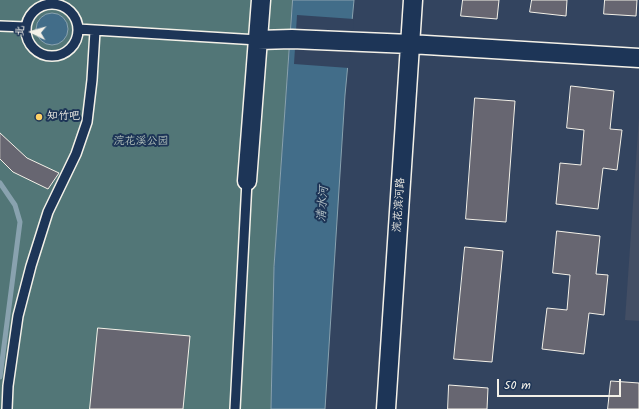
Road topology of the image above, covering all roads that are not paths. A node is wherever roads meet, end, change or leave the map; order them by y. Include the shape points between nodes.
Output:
1 (261, 0) edge
2 (413, 0) edge
3 (0, 26) edge
4 (26, 27) junction
5 (78, 30) junction
6 (95, 31) junction
7 (258, 40) junction
8 (410, 44) junction
9 (639, 58) edge
10 (247, 181) joint
11 (7, 409) edge
12 (235, 409) edge
13 (386, 409) edge

1 - 7 street
2 - 8 street, 浣花滨河路
3 - 4 lane
4 - 5 lane via 34,11 41,6 54,4 66,8 73,14
4 - 5 lane via 26,35 35,50 51,56 67,52 77,38
5 - 6 lane
6 - 7 lane
6 - 11 lane via 87,122 76,154 48,212 31,266 18,316
7 - 8 street
7 - 10 street
8 - 9 street
8 - 13 street, 浣花滨河路
10 - 12 lane

